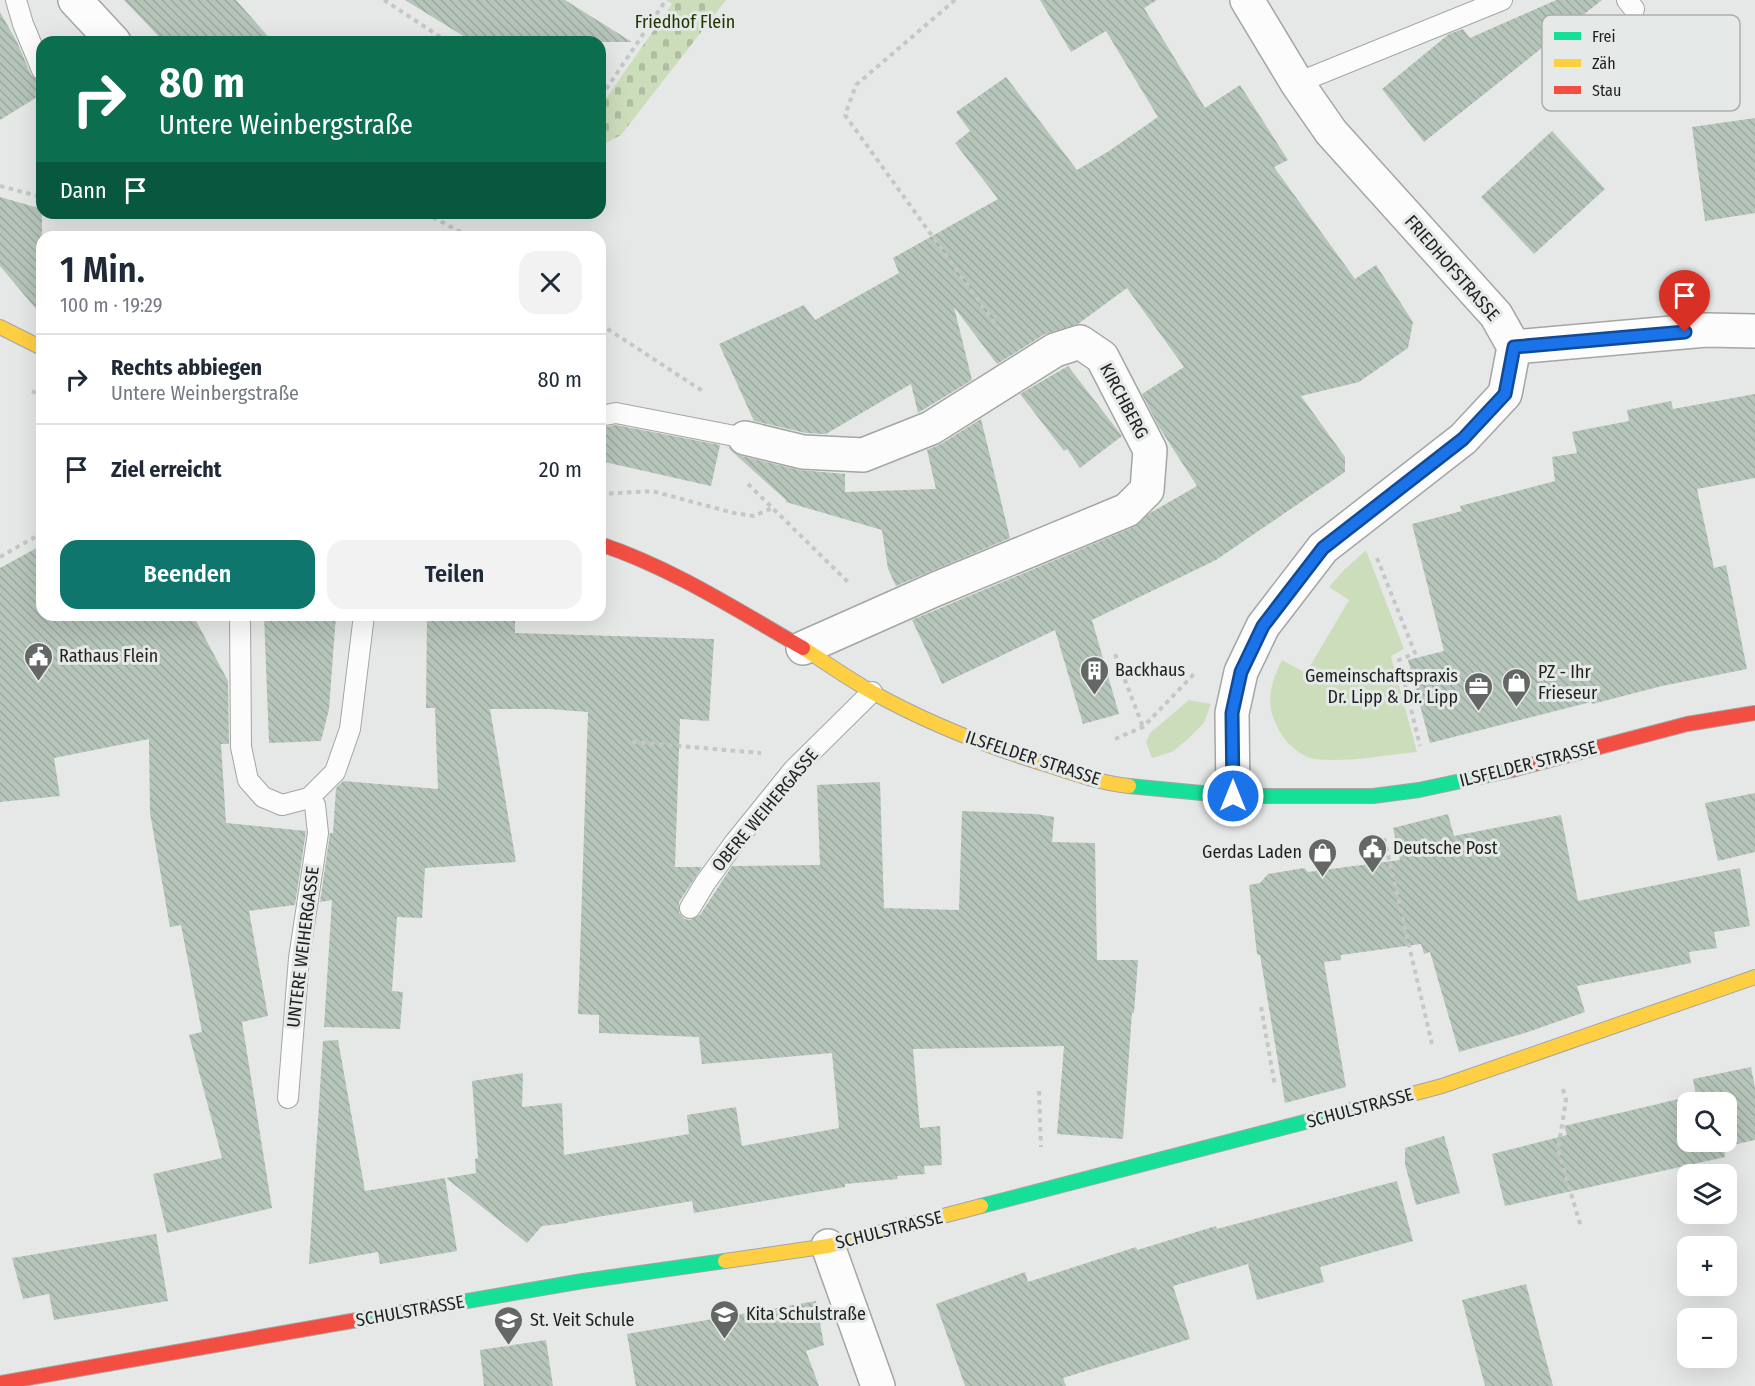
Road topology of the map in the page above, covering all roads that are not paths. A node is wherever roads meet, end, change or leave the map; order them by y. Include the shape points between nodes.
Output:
1 (16, 0) edge
2 (75, 0) edge
3 (1247, 0) edge
4 (1502, 0) edge
5 (108, 36) edge
6 (36, 55) edge
7 (1297, 83) junction
8 (0, 327) edge
9 (1755, 331) edge
10 (36, 345) edge
11 (1514, 347) junction
12 (606, 414) edge
13 (745, 438) joint
14 (606, 546) edge
15 (240, 621) edge
16 (363, 621) edge
17 (803, 648) junction
18 (872, 692) junction
19 (1755, 713) edge
20 (1233, 796) junction
21 (309, 798) junction
22 (690, 908) dead end
23 (1755, 977) edge
24 (288, 1098) dead end
25 (828, 1246) junction
26 (0, 1383) edge
27 (878, 1386) edge

1 - 6 lane
2 - 5 street
3 - 7 street, FRIEDHOFSTRASSE
4 - 7 lane
7 - 11 street, FRIEDHOFSTRASSE via 1331,132 1496,315
8 - 10 street
9 - 11 street via 1706,330
11 - 20 street via 1505,394 1463,439 1323,548 1263,626 1241,672 1232,713
12 - 13 lane via 616,412
13 - 17 street, KIRCHBERG via 803,452 863,455 932,428 1055,350 1080,342 1102,357 1150,450 1148,490 1127,510
14 - 17 street, ILSFELDER STRASSE via 684,580
15 - 21 lane via 241,747 248,780 263,797 282,805
16 - 21 lane via 350,729 334,772
17 - 18 street, ILSFELDER STRASSE
18 - 20 street, ILSFELDER STRASSE via 955,732 1069,772 1113,784
18 - 22 lane, OBERE WEIHERGASSE via 794,769 735,842
19 - 20 street, ILSFELDER STRASSE via 1687,724 1430,788 1373,796
21 - 24 lane, UNTERE WEIHERGASSE via 315,805 318,833 299,958
23 - 25 street, SCHULSTRASSE via 1442,1086
25 - 26 street, SCHULSTRASSE via 583,1281
25 - 27 street

